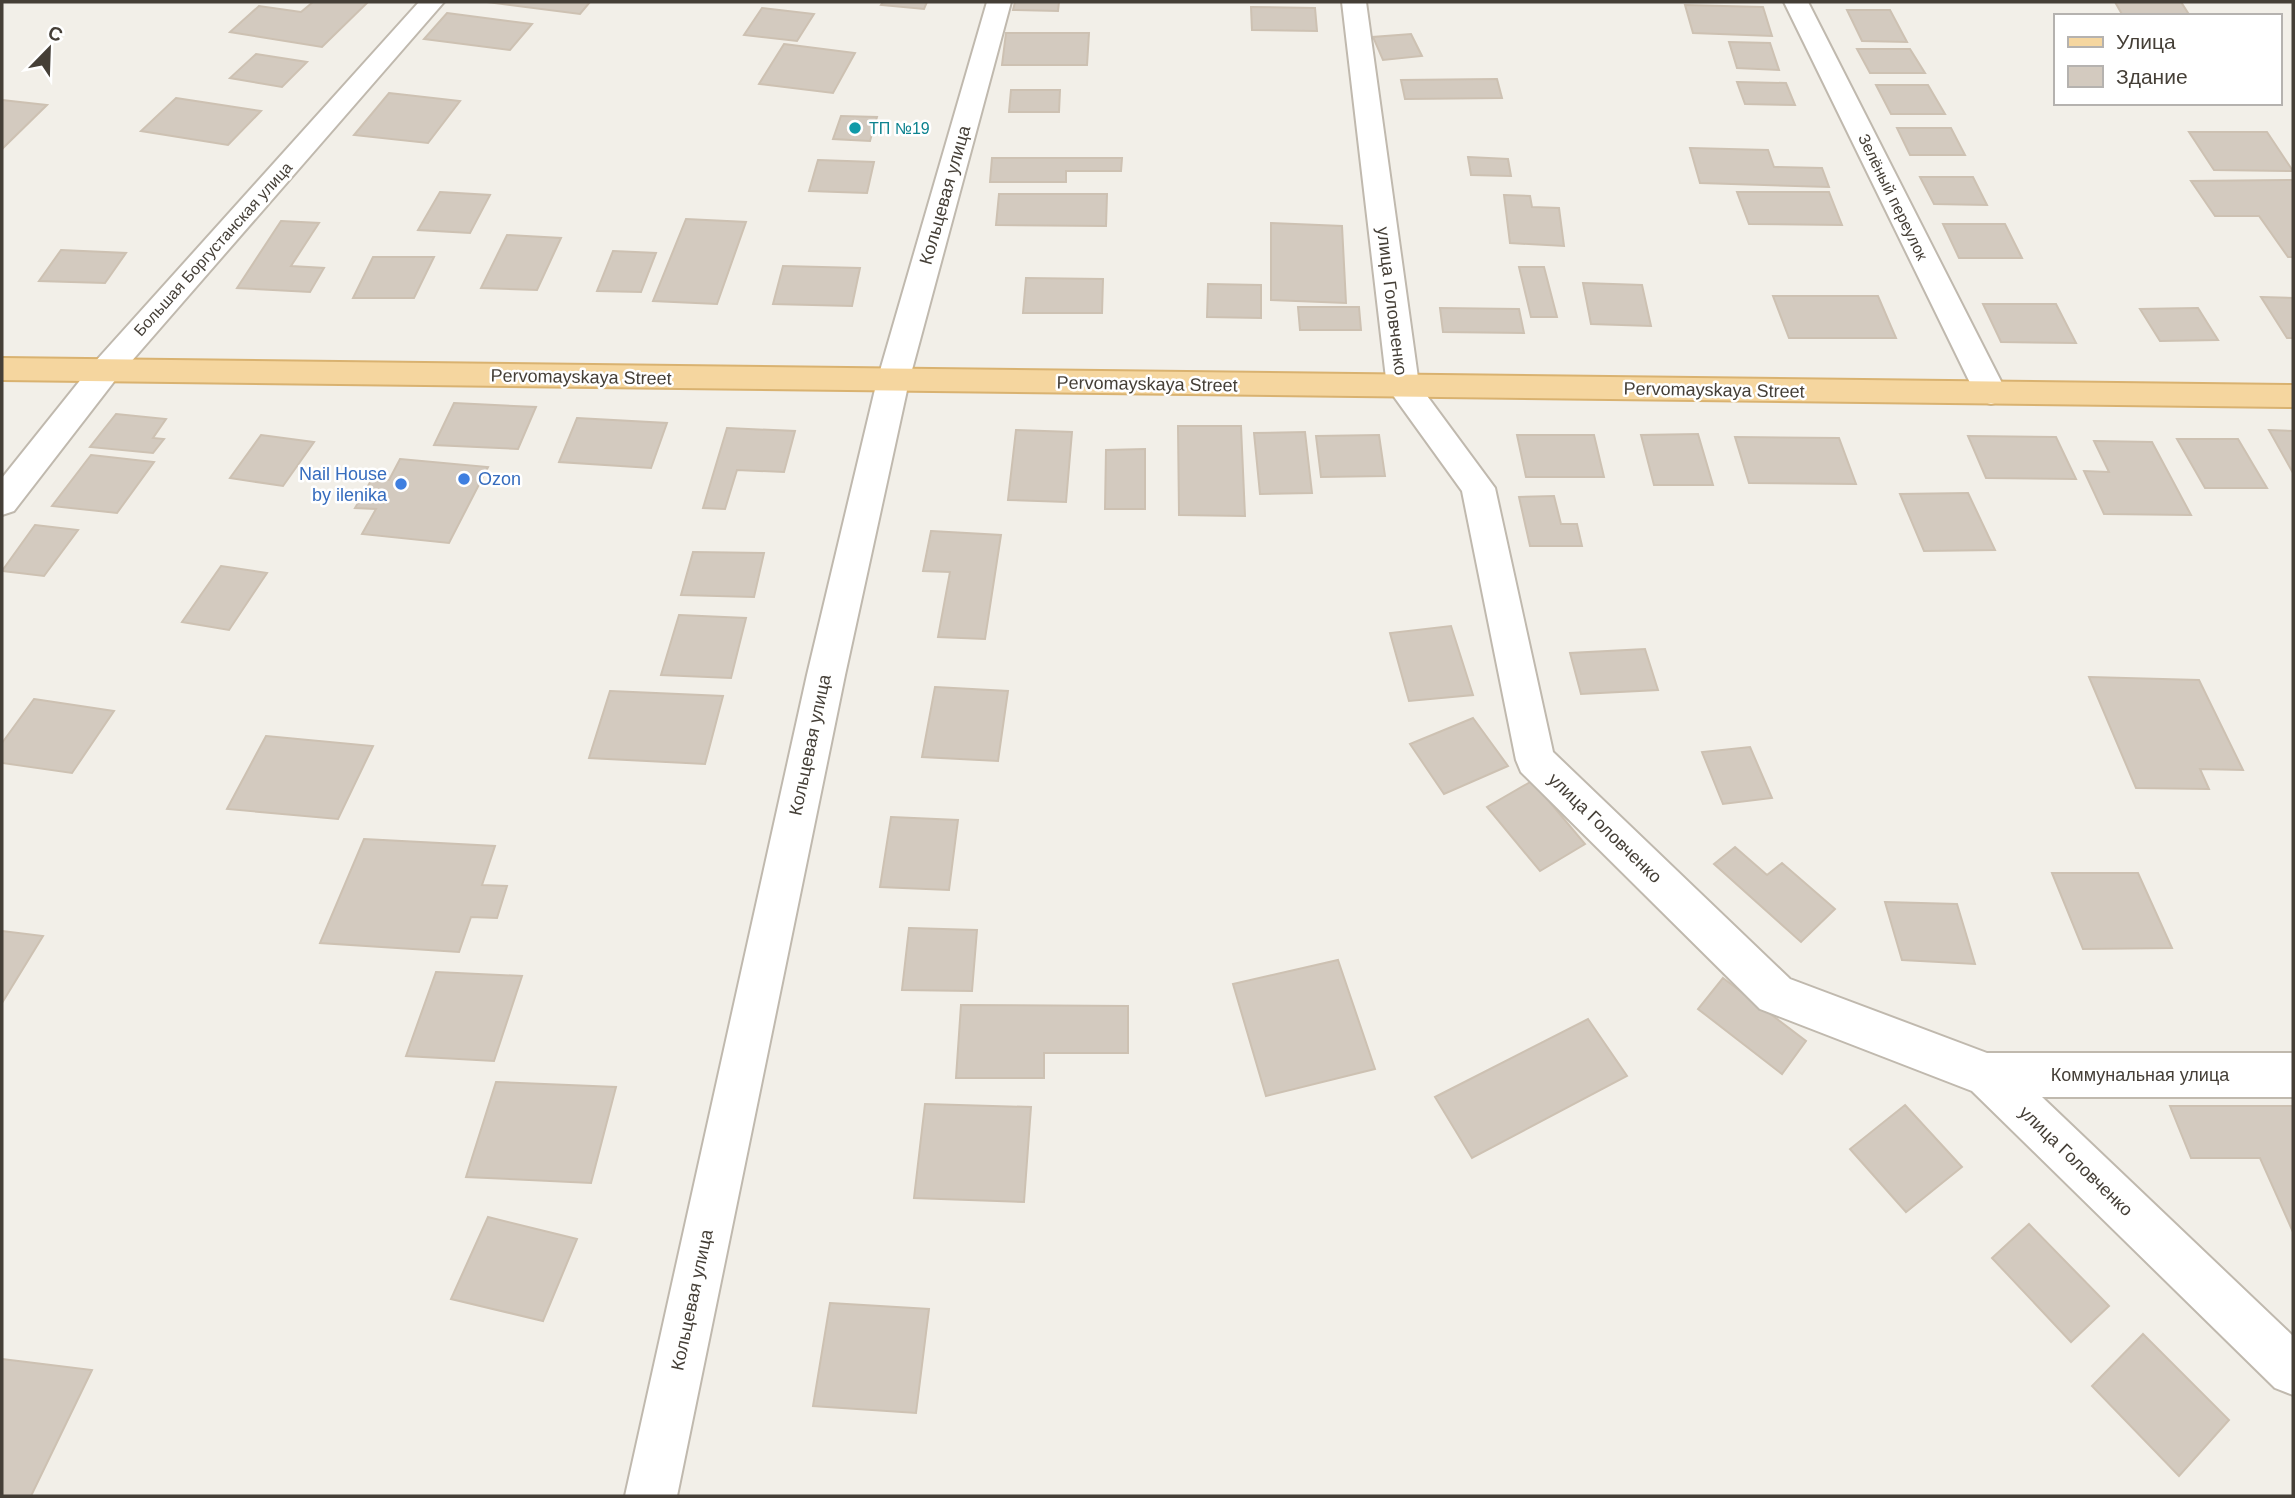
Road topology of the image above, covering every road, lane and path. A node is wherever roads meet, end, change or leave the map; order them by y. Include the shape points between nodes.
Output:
1 (432, 2) edge
2 (999, 2) edge
3 (1354, 2) edge
4 (1796, 2) edge
5 (2, 369) edge
6 (105, 371) junction
7 (893, 381) junction
8 (1403, 387) junction
9 (1991, 393) junction
10 (2293, 396) edge
11 (2, 502) edge
12 (1987, 1075) junction
13 (2293, 1075) edge
14 (2293, 1370) edge
15 (651, 1496) edge

1 - 6 street, Большая Боргустанская улица
2 - 7 street, Кольцевая улица
3 - 8 street, улица Головченко
4 - 9 street, Зелёный переулок
5 - 6 main road, Pervomayskaya Street
6 - 7 main road, Pervomayskaya Street
6 - 11 street, Большая Боргустанская улица
7 - 8 main road, Pervomayskaya Street
7 - 15 street, Кольцевая улица via 825,675
8 - 9 main road, Pervomayskaya Street
8 - 12 street, улица Головченко via 1478,488 1535,760 1775,994
9 - 10 main road, Pervomayskaya Street
12 - 13 street, Коммунальная улица
12 - 14 street, улица Головченко

